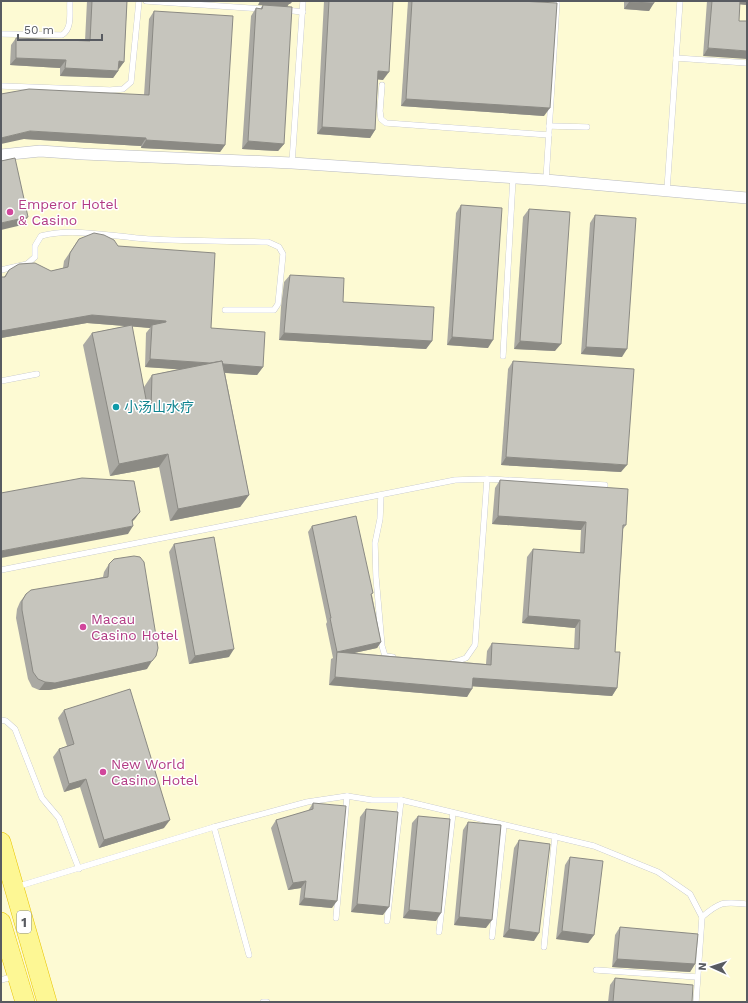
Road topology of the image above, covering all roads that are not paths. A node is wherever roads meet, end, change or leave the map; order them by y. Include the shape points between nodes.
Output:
1 (70, 1) edge
2 (139, 1) edge
3 (146, 1) edge
4 (303, 1) edge
5 (557, 1) edge
6 (680, 1) edge
7 (271, 10) edge
8 (279, 10) edge
9 (303, 12) junction
10 (1, 34) edge
11 (676, 58) junction
12 (747, 63) edge
13 (382, 85) dead end
14 (1, 86) edge
15 (549, 126) junction
16 (587, 127) dead end
17 (549, 135) junction
18 (1, 155) edge
19 (292, 163) junction
20 (513, 178) junction
21 (546, 180) junction
22 (667, 190) junction
23 (747, 198) edge
24 (1, 270) edge
25 (280, 278) junction
26 (288, 278) edge
27 (225, 310) dead end
28 (503, 356) dead end
29 (37, 374) dead end
30 (1, 381) edge
31 (487, 479) junction
32 (605, 485) dead end
33 (382, 495) junction
34 (1, 570) edge
35 (402, 658) edge
36 (444, 663) edge
37 (1, 720) edge
38 (347, 796) junction
39 (401, 800) junction
40 (453, 813) junction
41 (504, 825) junction
42 (214, 828) junction
43 (555, 836) junction
44 (1, 842) edge
45 (79, 869) junction
46 (14, 887) junction
47 (747, 904) edge
48 (702, 917) junction
49 (336, 918) dead end
50 (387, 921) dead end
51 (1, 922) edge
52 (440, 932) dead end
53 (492, 937) dead end
54 (544, 947) dead end
55 (249, 955) dead end
56 (596, 970) dead end
57 (697, 977) junction
58 (9, 978) edge
59 (25, 1002) edge
60 (47, 1002) edge
61 (263, 1002) edge
62 (267, 1002) edge
63 (696, 1002) edge

1 - 10 lane via 69,25 62,34
2 - 14 lane via 131,82 123,89
3 - 7 lane
4 - 9 lane
5 - 15 lane
6 - 11 lane
8 - 9 lane
9 - 19 lane
11 - 12 lane
11 - 22 lane
13 - 17 lane via 380,111 381,119 386,123
15 - 16 lane
15 - 17 lane
17 - 21 lane
18 - 19 street via 40,151
19 - 20 street
20 - 21 street
20 - 28 lane
21 - 22 street
22 - 23 street
24 - 25 lane via 27,264 35,258 35,246 41,236 52,233 94,234 146,239 268,242 279,247 283,254
25 - 26 lane
25 - 27 lane via 278,304 274,310
29 - 30 lane
31 - 32 lane
31 - 33 lane via 455,480
31 - 36 lane via 475,645 466,658 451,664
33 - 34 lane
33 - 35 lane via 375,543 382,646 385,656
37 - 45 lane via 15,728 42,798 60,818
38 - 39 lane via 372,800
38 - 42 lane via 308,802
38 - 49 lane
39 - 40 lane
39 - 50 lane
40 - 41 lane
40 - 52 lane
41 - 43 lane
41 - 53 lane
42 - 45 lane
42 - 55 lane
43 - 48 lane via 594,846 658,872 690,894
43 - 54 lane
44 - 46 highway, 1
45 - 46 lane
46 - 60 highway, 1
47 - 48 lane via 726,902 714,906
48 - 57 lane
51 - 58 highway, 1
56 - 57 lane
57 - 63 lane
58 - 59 highway, 1
61 - 62 lane

